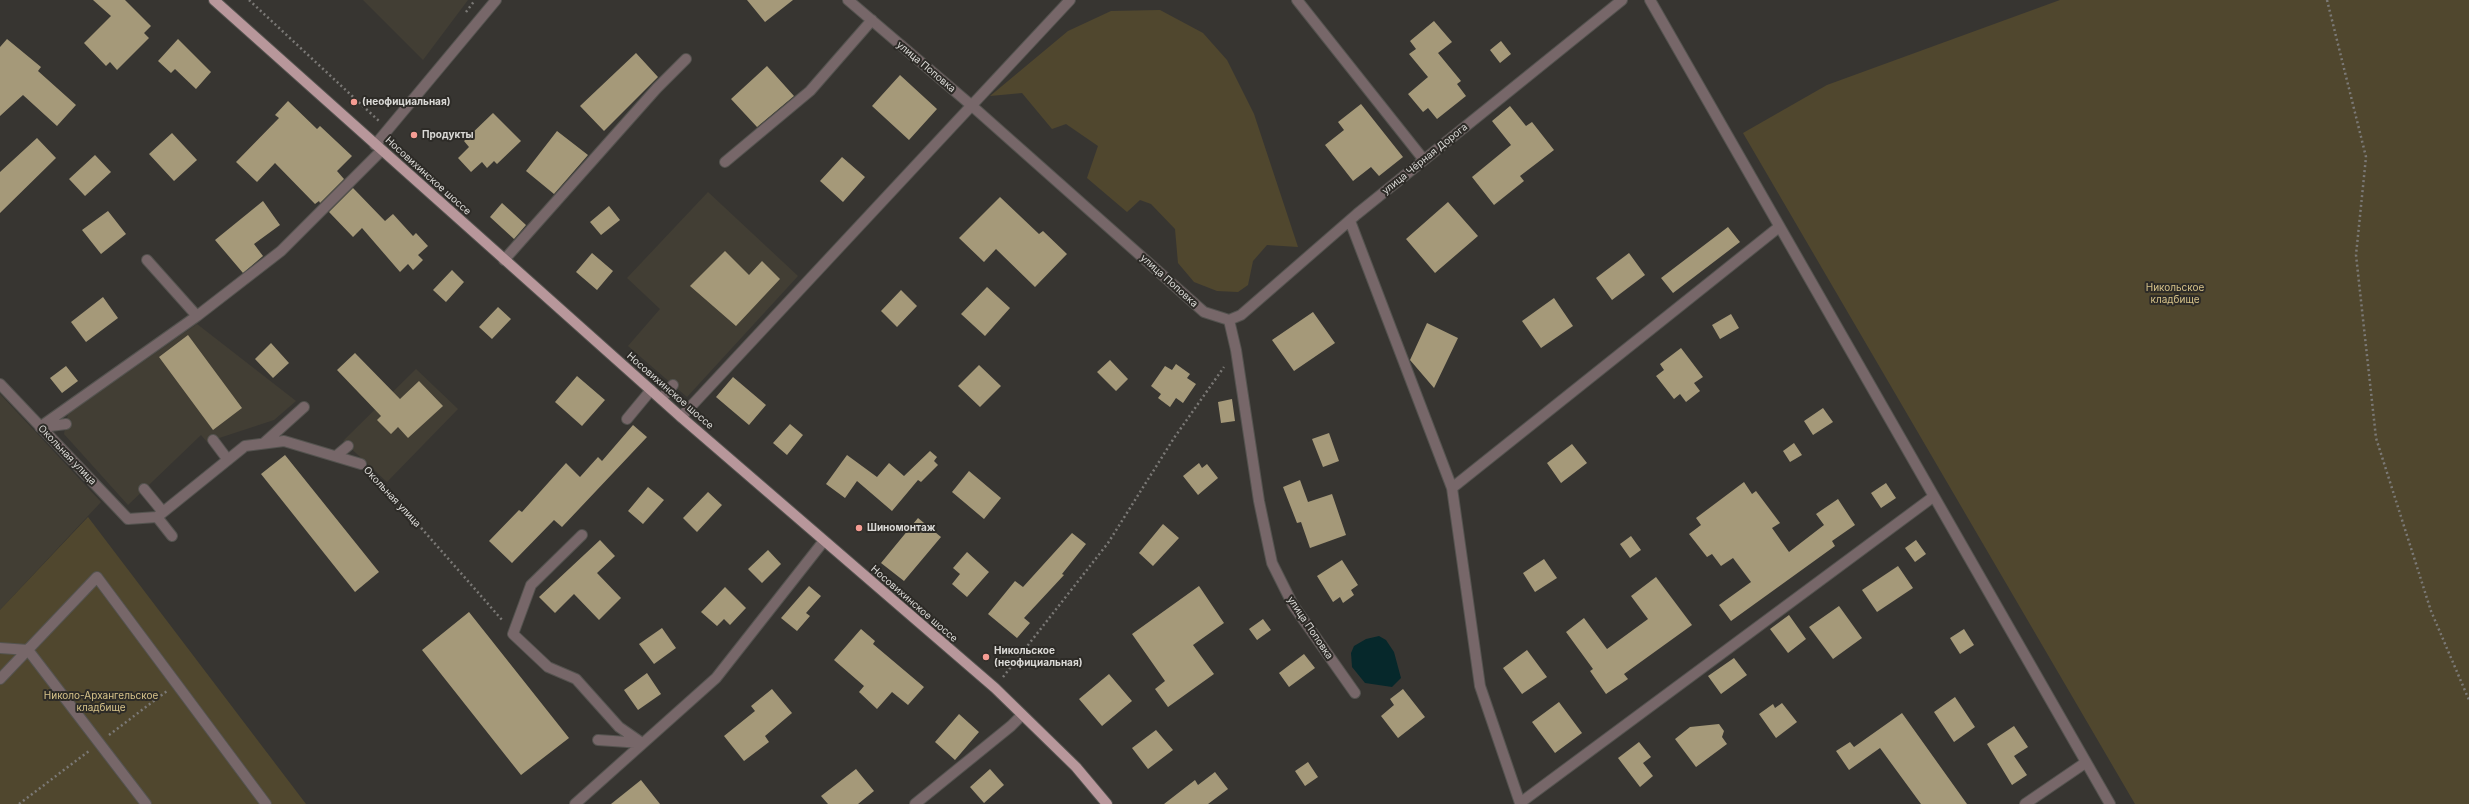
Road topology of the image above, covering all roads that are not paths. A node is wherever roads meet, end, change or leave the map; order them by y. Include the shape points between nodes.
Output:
1 (214, 0) edge
2 (496, 0) edge
3 (848, 0) edge
4 (1070, 0) edge
5 (1297, 0) edge
6 (1622, 0) edge
7 (1650, 0) edge
8 (872, 20) junction
9 (686, 60) dead end
10 (971, 105) junction
11 (378, 148) junction
12 (1424, 160) junction
13 (726, 162) dead end
14 (1350, 221) junction
15 (1779, 227) junction
16 (147, 260) dead end
17 (504, 260) junction
18 (197, 316) junction
19 (1229, 320) junction
20 (0, 384) edge
21 (673, 385) dead end
22 (651, 390) junction
23 (662, 399) junction
24 (304, 407) dead end
25 (681, 417) junction
26 (627, 419) dead end
27 (66, 424) dead end
28 (40, 427) junction
29 (213, 440) dead end
30 (264, 443) junction
31 (348, 446) dead end
32 (307, 448) junction
33 (336, 456) junction
34 (228, 460) junction
35 (318, 460) dead end
36 (361, 464) road end
37 (1452, 488) junction
38 (144, 489) dead end
39 (1933, 497) junction
40 (160, 514) junction
41 (582, 535) dead end
42 (172, 536) dead end
43 (824, 542) junction
44 (0, 648) edge
45 (28, 650) junction
46 (0, 679) edge
47 (1355, 693) dead end
48 (1022, 714) junction
49 (598, 740) dead end
50 (642, 743) junction
51 (2084, 763) junction
52 (146, 804) edge
53 (266, 804) edge
54 (575, 804) edge
55 (915, 804) edge
56 (1107, 804) edge
57 (2026, 804) edge
58 (2110, 804) edge

1 - 11 main road, Носовихинское шоссе
2 - 11 street via 388,129
3 - 8 street, улица Поповка
4 - 10 street
5 - 12 street via 1400,124
6 - 12 street, улица Чёрная Дорога
7 - 15 street
8 - 10 street, улица Поповка
8 - 13 street via 810,91
9 - 17 street via 641,105
10 - 19 street, улица Поповка via 1204,312
10 - 25 street
11 - 17 main road, Носовихинское шоссе
11 - 18 street via 281,251
12 - 14 street, улица Чёрная Дорога
14 - 19 street, улица Чёрная Дорога via 1241,315
14 - 37 street
15 - 37 street
15 - 39 street
16 - 18 street
17 - 22 main road, Носовихинское шоссе
18 - 28 street
19 - 47 street, улица Поповка via 1272,563 1293,605
20 - 28 street, Окольная улица
21 - 23 street
22 - 23 main road, Носовихинское шоссе
22 - 26 street
23 - 25 main road, Носовихинское шоссе
24 - 30 street
25 - 43 main road, Носовихинское шоссе
27 - 28 street
28 - 40 street, Окольная улица via 128,519
29 - 34 street
30 - 32 street, Окольная улица via 284,441
30 - 34 street, Окольная улица via 245,446
31 - 33 street
32 - 33 street, Окольная улица
32 - 35 street
33 - 36 street, Окольная улица
34 - 40 street, Окольная улица
37 - 39 street via 1480,686 1520,802
38 - 40 street
39 - 51 street
40 - 42 street
41 - 50 street via 531,585 513,634 548,667 576,679 619,727
43 - 48 main road, Носовихинское шоссе
43 - 50 street via 716,678
44 - 45 street
45 - 46 street
45 - 52 street
45 - 53 street via 97,576
48 - 55 street via 1011,726
48 - 56 main road, Носовихинское шоссе via 1076,767
49 - 50 street
50 - 54 street
51 - 57 street
51 - 58 street

